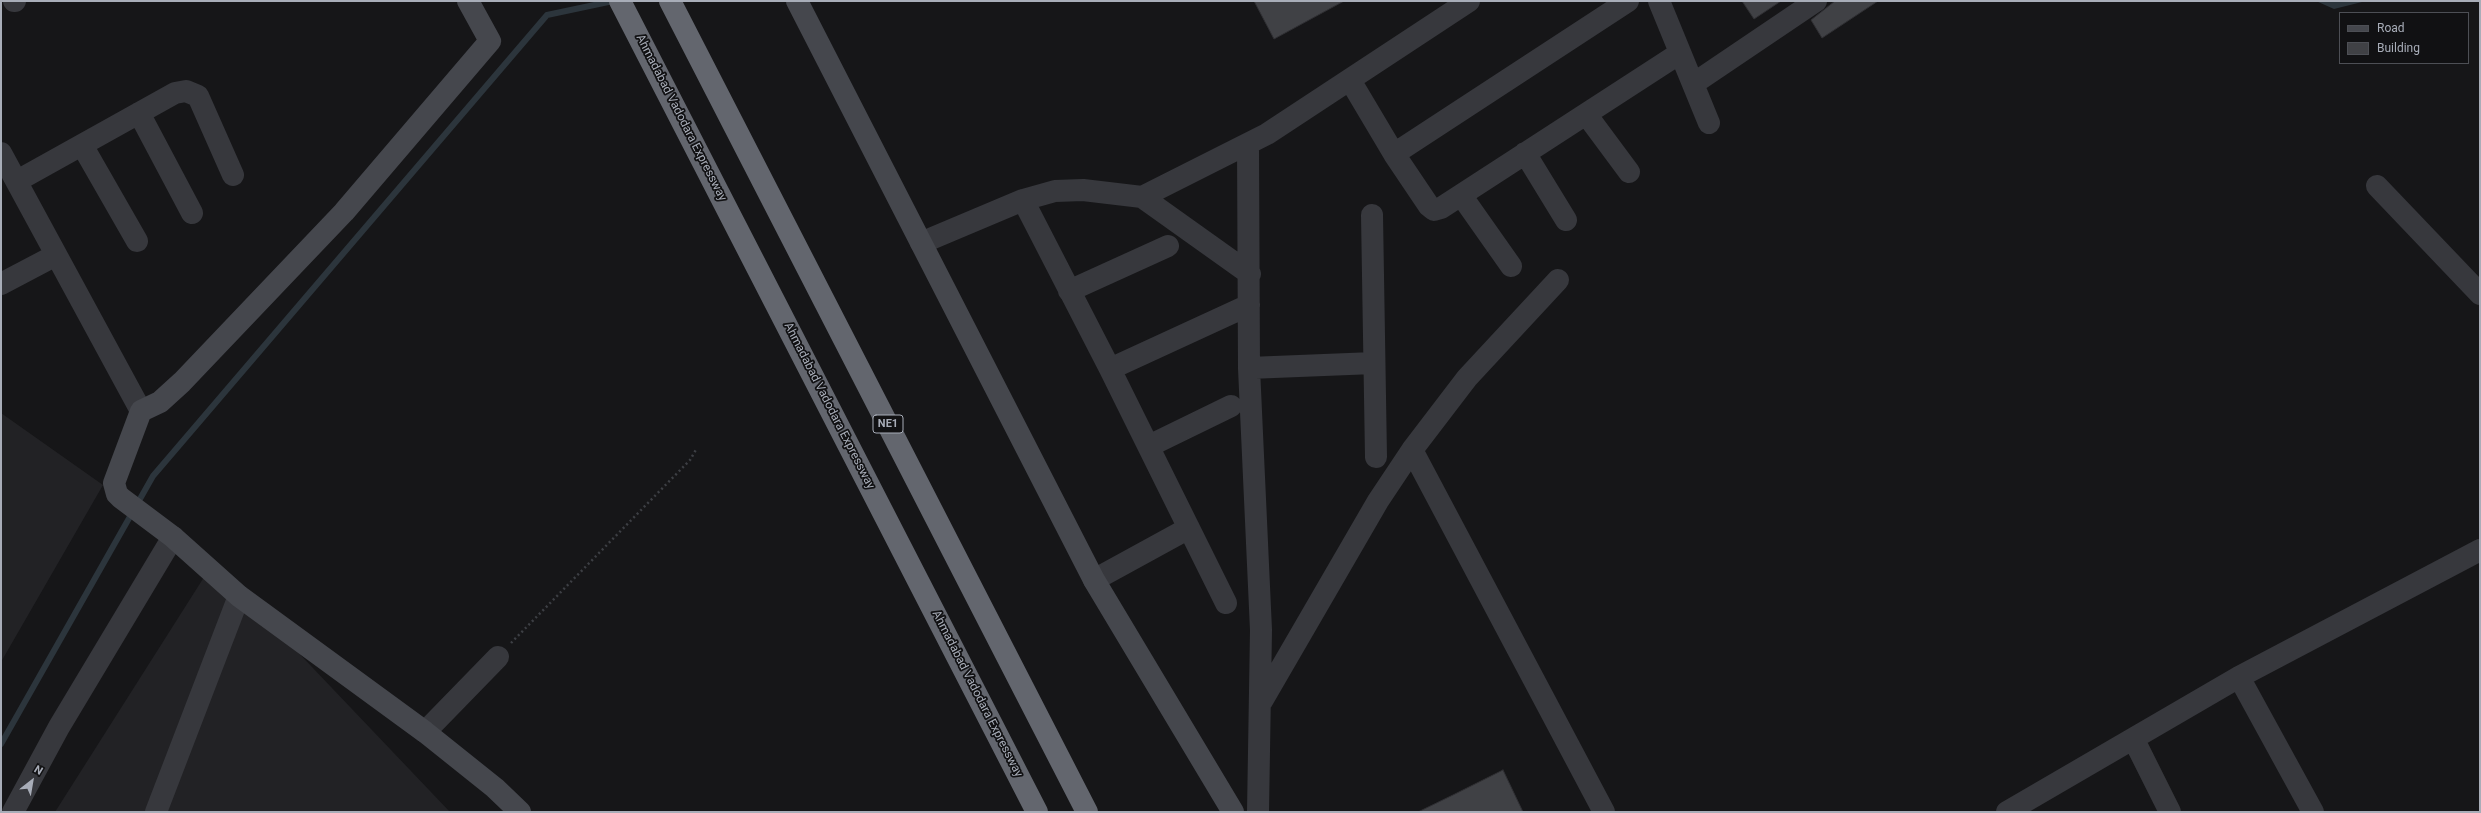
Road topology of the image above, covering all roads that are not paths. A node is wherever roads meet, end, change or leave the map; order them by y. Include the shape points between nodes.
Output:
1 (468, 1) edge
2 (620, 1) edge
3 (670, 1) edge
4 (797, 1) edge
5 (1469, 1) edge
6 (1628, 1) edge
7 (1659, 1) edge
8 (1816, 1) edge
9 (1680, 53) junction
10 (1350, 80) junction
11 (1693, 84) junction
12 (139, 113) junction
13 (1586, 114) junction
14 (1709, 123) dead end
15 (82, 145) junction
16 (1248, 145) junction
17 (1, 153) edge
18 (1525, 153) junction
19 (1394, 154) junction
20 (1629, 172) dead end
21 (233, 175) dead end
22 (17, 181) junction
23 (2377, 186) dead end
24 (1461, 195) junction
25 (1142, 197) junction
26 (1023, 200) junction
27 (192, 213) dead end
28 (1372, 215) dead end
29 (1566, 220) dead end
30 (137, 241) dead end
31 (921, 243) junction
32 (1168, 246) dead end
33 (56, 255) junction
34 (1511, 266) dead end
35 (1250, 274) junction
36 (1558, 280) dead end
37 (1, 284) edge
38 (1069, 291) junction
39 (2480, 294) edge
40 (1249, 305) junction
41 (1374, 363) junction
42 (1249, 368) junction
43 (1110, 369) junction
44 (1231, 406) dead end
45 (141, 411) junction
46 (1149, 446) junction
47 (1412, 450) junction
48 (1376, 457) dead end
49 (1189, 528) junction
50 (168, 533) junction
51 (2480, 550) edge
52 (1094, 580) junction
53 (239, 596) junction
54 (1226, 603) dead end
55 (498, 657) road end
56 (2239, 677) junction
57 (1261, 702) junction
58 (425, 732) junction
59 (2134, 740) junction
60 (2021, 809) edge
61 (13, 812) edge
62 (156, 812) edge
63 (520, 812) edge
64 (1037, 812) edge
65 (1087, 812) edge
66 (1233, 812) edge
67 (1258, 812) edge
68 (1604, 812) edge
69 (2170, 812) edge
70 (2313, 812) edge

1 - 45 street via 490,41 344,212 182,382 160,402
2 - 64 highway, Ahmadabad Vadodara Expressway
3 - 65 highway, NE1
4 - 31 street
5 - 10 street
6 - 19 street
7 - 9 street
8 - 11 street
9 - 11 street
9 - 13 street
10 - 16 street
10 - 19 street
11 - 14 street
12 - 15 street
12 - 21 street via 175,93 186,91 198,96
12 - 27 street
13 - 18 street
13 - 20 street
15 - 22 street
15 - 30 street
16 - 25 street
16 - 35 street
17 - 22 street
18 - 24 street
18 - 29 street
19 - 24 street via 1434,210
22 - 33 street
23 - 39 street
24 - 34 street
25 - 26 street via 1083,190 1055,190
25 - 35 street
26 - 31 street
26 - 38 street
28 - 41 street
31 - 52 street
32 - 38 street
33 - 37 street
33 - 45 street
35 - 40 street
36 - 47 street via 1467,378
38 - 43 street
40 - 42 street
40 - 43 street
41 - 42 street
41 - 48 street
42 - 57 street via 1261,630
43 - 46 street
44 - 46 street
45 - 50 street via 114,483 121,498
46 - 49 street
47 - 57 street via 1378,501
47 - 68 street
49 - 52 street
49 - 54 street
50 - 53 street
50 - 61 street
51 - 56 street
52 - 66 street
53 - 58 street
53 - 62 street
55 - 58 street
56 - 59 street
56 - 70 street
57 - 67 street
58 - 63 street via 495,788
59 - 60 street
59 - 69 street

